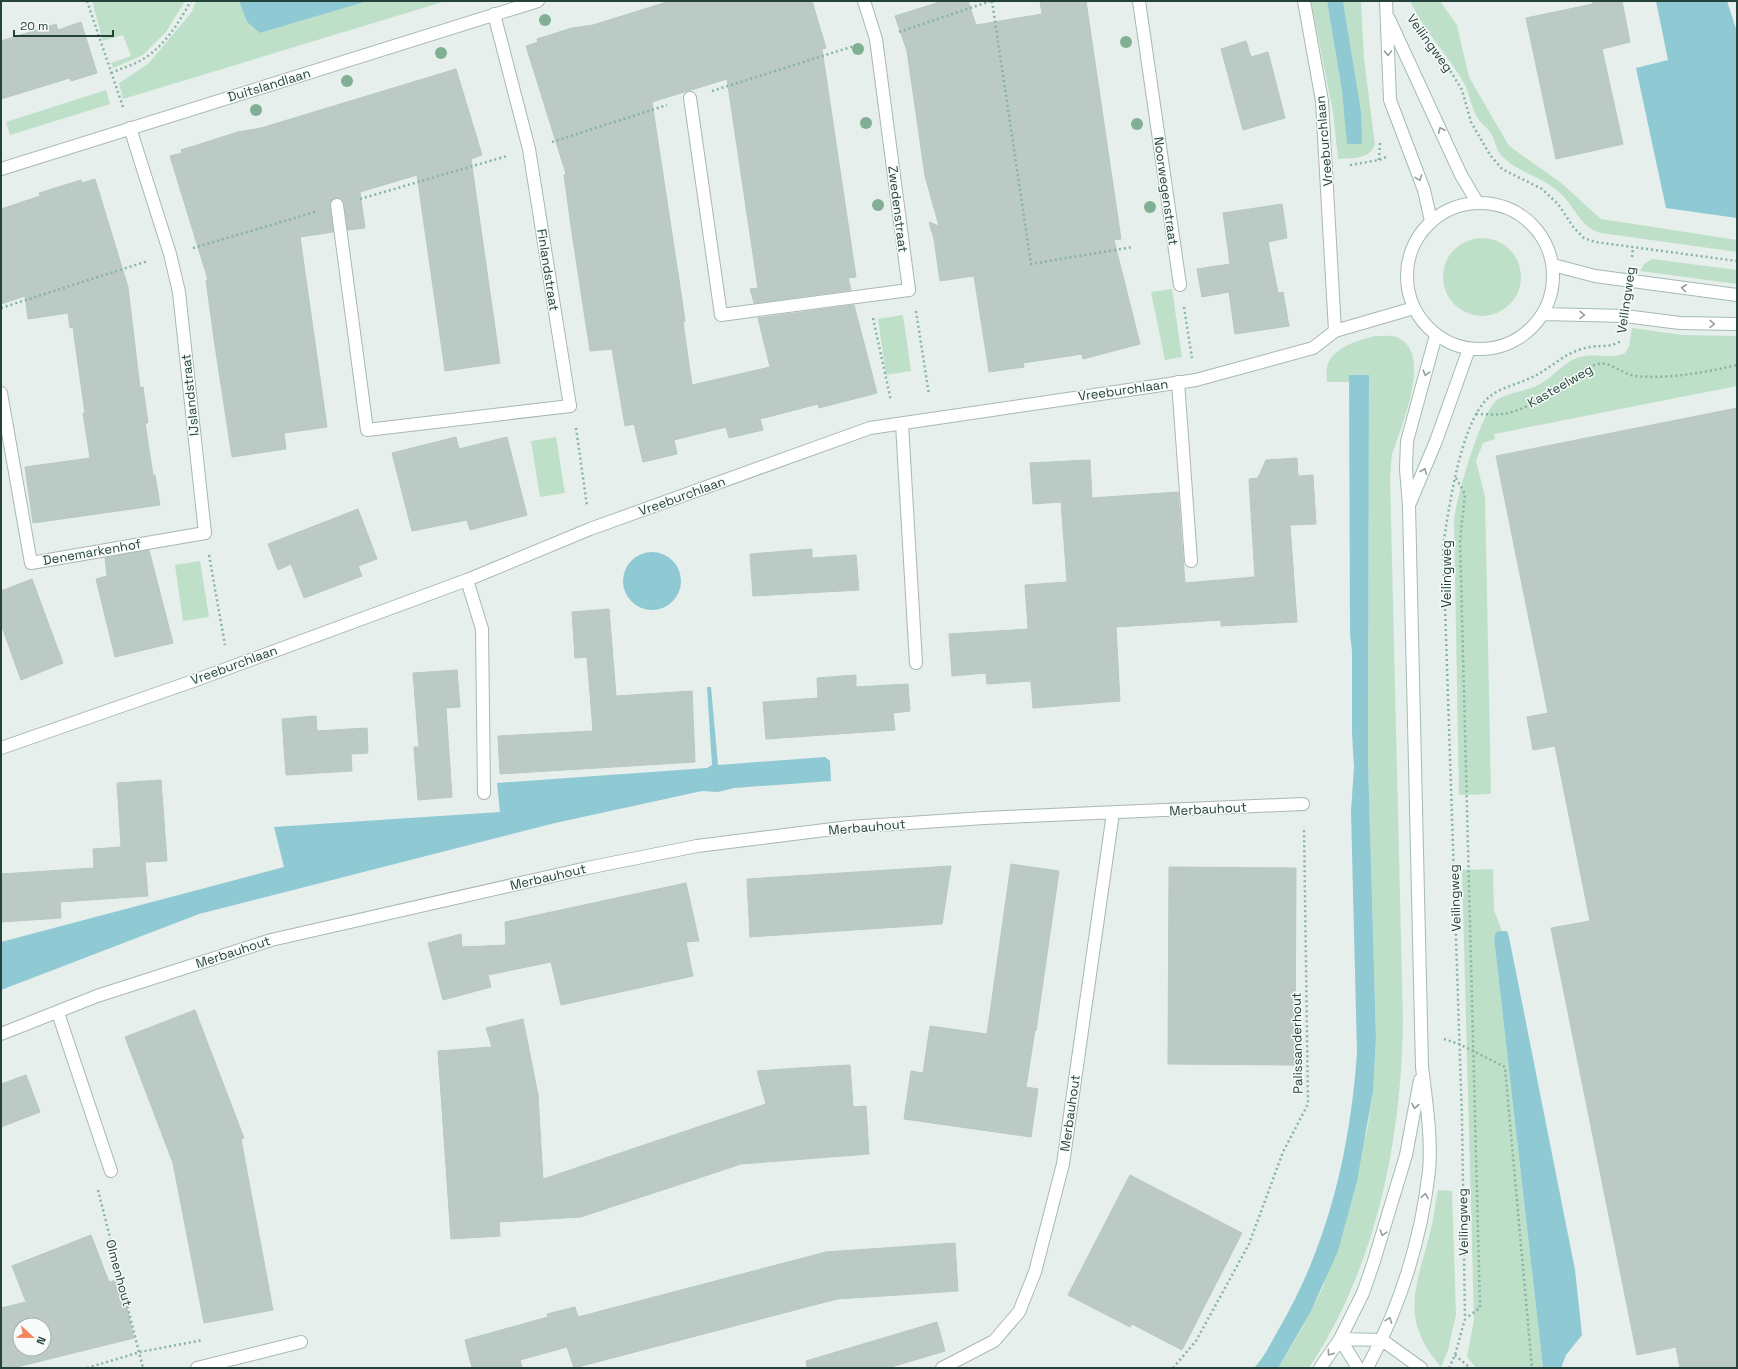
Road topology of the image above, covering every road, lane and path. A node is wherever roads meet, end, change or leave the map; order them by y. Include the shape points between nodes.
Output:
1 (87, 1) edge
2 (191, 1) edge
3 (538, 1) edge
4 (864, 1) edge
5 (992, 1) edge
6 (1139, 1) edge
7 (1304, 1) edge
8 (1386, 1) edge
9 (494, 14) junction
10 (1387, 14) junction
11 (876, 39) junction
12 (1425, 40) dead end
13 (111, 72) junction
14 (690, 98) junction
15 (130, 128) junction
16 (529, 149) junction
17 (1379, 160) dead end
18 (1327, 168) junction
19 (1, 169) edge
20 (1477, 202) junction
21 (337, 205) junction
22 (1431, 221) junction
23 (1133, 247) dead end
24 (1633, 248) junction
25 (170, 254) junction
26 (1737, 260) edge
27 (1553, 265) junction
28 (1630, 281) junction
29 (1180, 285) joint
30 (909, 290) junction
31 (1737, 295) edge
32 (868, 296) junction
33 (1, 308) edge
34 (1414, 308) junction
35 (1543, 314) junction
36 (1625, 316) junction
37 (1737, 324) edge
38 (1335, 331) junction
39 (1436, 335) junction
40 (1469, 349) junction
41 (1737, 366) edge
42 (1196, 380) junction
43 (1178, 382) junction
44 (1, 393) edge
45 (570, 406) junction
46 (1476, 414) junction
47 (933, 418) junction
48 (899, 424) junction
49 (1456, 477) junction
50 (1409, 506) junction
51 (590, 529) junction
52 (205, 533) junction
53 (1191, 561) dead end
54 (467, 580) junction
55 (916, 663) dead end
56 (228, 668) junction
57 (1, 748) edge
58 (484, 793) dead end
59 (1303, 804) joint
60 (1113, 813) junction
61 (58, 1013) junction
62 (1, 1034) edge
63 (1459, 1044) junction
64 (1475, 1052) junction
65 (1422, 1068) junction
66 (111, 1171) dead end
67 (96, 1185) dead end
68 (1465, 1319) junction
69 (1340, 1339) junction
70 (1382, 1340) junction
71 (301, 1342) dead end
72 (1455, 1355) junction
73 (143, 1368) edge
74 (197, 1368) edge
75 (942, 1368) edge
76 (1172, 1368) edge
77 (1320, 1368) edge
78 (1358, 1368) edge
79 (1367, 1368) edge
80 (1421, 1368) edge
81 (1449, 1368) edge
82 (1470, 1368) edge
83 (1532, 1368) edge

1 - 13 path
2 - 13 path via 177,25 144,59
3 - 9 street, Duitslandlaan
4 - 11 street, Zwedenstraat
5 - 11 path
5 - 23 path via 1031,264
6 - 29 street, Noorwegenstraat
7 - 18 street, Vreeburchlaan via 1322,102
8 - 10 street, Veilingweg
9 - 15 street, Duitslandlaan
9 - 16 street, Finlandstraat
20 -> 10 street, Veilingweg via 1461,175
10 -> 22 street, Veilingweg via 1390,100 1424,190
11 - 14 path
11 - 30 street, Zwedenstraat
12 - 24 path, Veilingweg via 1462,90 1472,122 1490,155 1502,169 1542,189 1558,204 1584,238
13 - 15 path
14 - 16 path
14 - 32 street via 720,315
15 - 19 street, Duitslandlaan
15 - 25 street, IJslandstraat
16 - 21 path
16 - 45 street, Finlandstraat
17 - 18 path
18 - 38 street, Vreeburchlaan
20 - 22 street via 1452,208
20 - 27 street via 1504,206 1527,219 1544,240
21 - 25 path
21 - 45 street via 367,430
22 - 34 street via 1422,231 1410,255 1407,282
24 - 26 path
24 - 28 path, Veilingweg
25 - 33 path
25 - 52 street, IJslandstraat via 179,292
27 - 28 street via 1595,276
27 - 35 street via 1552,291
31 -> 28 street
29 - 42 path
30 - 32 street
30 - 47 path via 916,312
32 - 48 path
34 - 38 street, Vreeburchlaan
34 - 39 street
35 -> 36 street
35 - 40 street via 1527,333 1511,343 1493,348
36 -> 37 street via 1680,323
36 - 46 path, Veilingweg via 1622,340 1615,345 1589,347 1567,355 1528,380 1504,388 1488,398
38 - 42 street, Vreeburchlaan via 1313,348
39 - 40 street
39 -> 50 street via 1407,441
50 -> 40 street
41 - 46 path, Kasteelweg via 1673,378 1633,376 1600,364 1572,376 1549,394 1514,410 1502,414
42 - 43 street, Vreeburchlaan
43 - 47 street, Vreeburchlaan
43 - 53 street
44 - 52 street, Denemarkenhof via 30,562
45 - 51 path via 576,428
46 - 49 path, Veilingweg
47 - 48 street, Vreeburchlaan
48 - 51 street, Vreeburchlaan via 870,428
48 - 55 street
49 - 63 path, Veilingweg via 1443,546
49 - 64 path via 1465,494 1460,540
50 - 65 street
51 - 54 street, Vreeburchlaan
52 - 56 path
54 - 56 street, Vreeburchlaan
54 - 58 street via 482,629
56 - 57 street, Vreeburchlaan
59 - 60 street, Merbauhout
59 - 76 path, Palissanderhout via 1308,1104 1283,1152 1249,1244 1196,1341
60 - 61 street, Merbauhout via 849,827 698,846 271,940 97,996
60 - 75 street, Merbauhout via 1063,1164 1035,1272 1019,1312 994,1341
61 - 62 street, Merbauhout
61 - 66 street
63 - 64 path
63 - 68 path, Veilingweg
64 - 68 path via 1480,1308
64 - 83 path via 1505,1067
65 -> 69 street via 1406,1155 1374,1261 1363,1293
70 -> 65 street via 1416,1247 1429,1170 1428,1116
67 - 73 path, Olmenhout
68 - 72 path, Veilingweg
69 - 70 street
69 -> 77 street
69 - 78 street
70 - 79 street
70 - 80 street
71 - 74 street
72 - 81 path, Veilingweg
72 - 82 path

